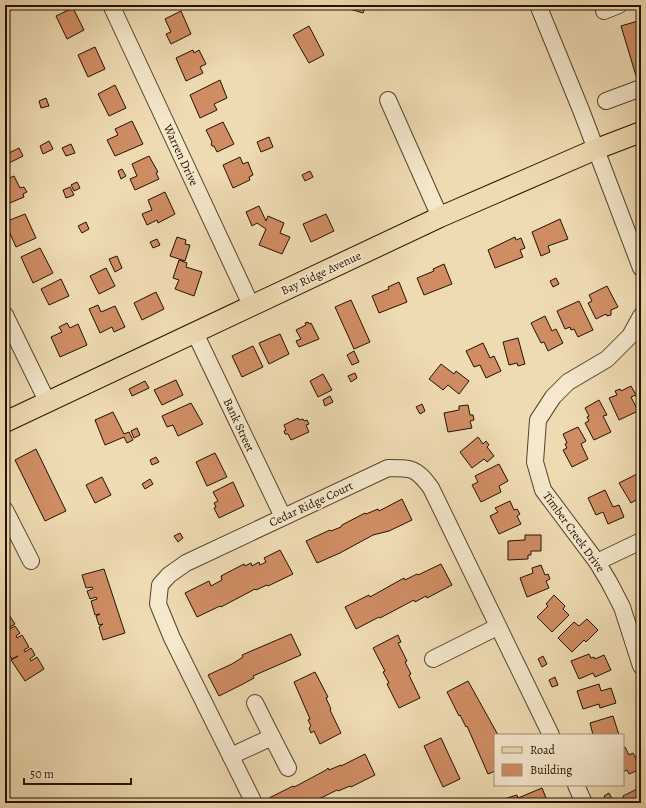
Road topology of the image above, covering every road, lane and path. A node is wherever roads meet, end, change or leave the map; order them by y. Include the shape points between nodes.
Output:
1 (112, 5) edge
2 (538, 5) edge
3 (619, 5) edge
4 (604, 11) dead end
5 (641, 88) edge
6 (388, 100) dead end
7 (606, 101) dead end
8 (641, 132) edge
9 (594, 150) junction
10 (440, 217) junction
11 (641, 268) edge
12 (252, 305) junction
13 (5, 315) edge
14 (641, 316) edge
15 (195, 333) junction
16 (46, 401) junction
17 (5, 422) edge
18 (5, 510) edge
19 (283, 517) junction
20 (641, 541) edge
21 (31, 561) dead end
22 (598, 562) junction
23 (497, 627) junction
24 (433, 659) dead end
25 (641, 666) edge
26 (255, 703) dead end
27 (550, 734) edge
28 (272, 737) junction
29 (231, 756) junction
30 (288, 768) dead end
31 (576, 786) edge
32 (254, 803) edge
33 (584, 803) edge

1 - 12 street, Warren Drive
2 - 9 street via 581,110
3 - 4 street
5 - 7 street
6 - 10 street
8 - 9 main road, Bay Ridge Avenue
9 - 10 main road, Bay Ridge Avenue
9 - 11 street
10 - 12 main road, Bay Ridge Avenue
12 - 15 main road, Bay Ridge Avenue
13 - 16 street
14 - 22 street, Timber Creek Drive via 630,336 607,359 568,382 553,397 538,420 535,462 543,490
15 - 16 main road, Bay Ridge Avenue
15 - 19 street, Bank Street
16 - 17 main road, Bay Ridge Avenue
18 - 21 street
19 - 23 street, Cedar Ridge Court via 388,468 405,468 419,472 431,488
19 - 29 street, Cedar Ridge Court via 186,563 160,585 158,604 172,638
20 - 22 street
22 - 25 street, Timber Creek Drive via 622,607
23 - 24 street
23 - 27 street, Cedar Ridge Court
26 - 28 street
28 - 29 street
28 - 30 street
29 - 32 street, Cedar Ridge Court
31 - 33 street

